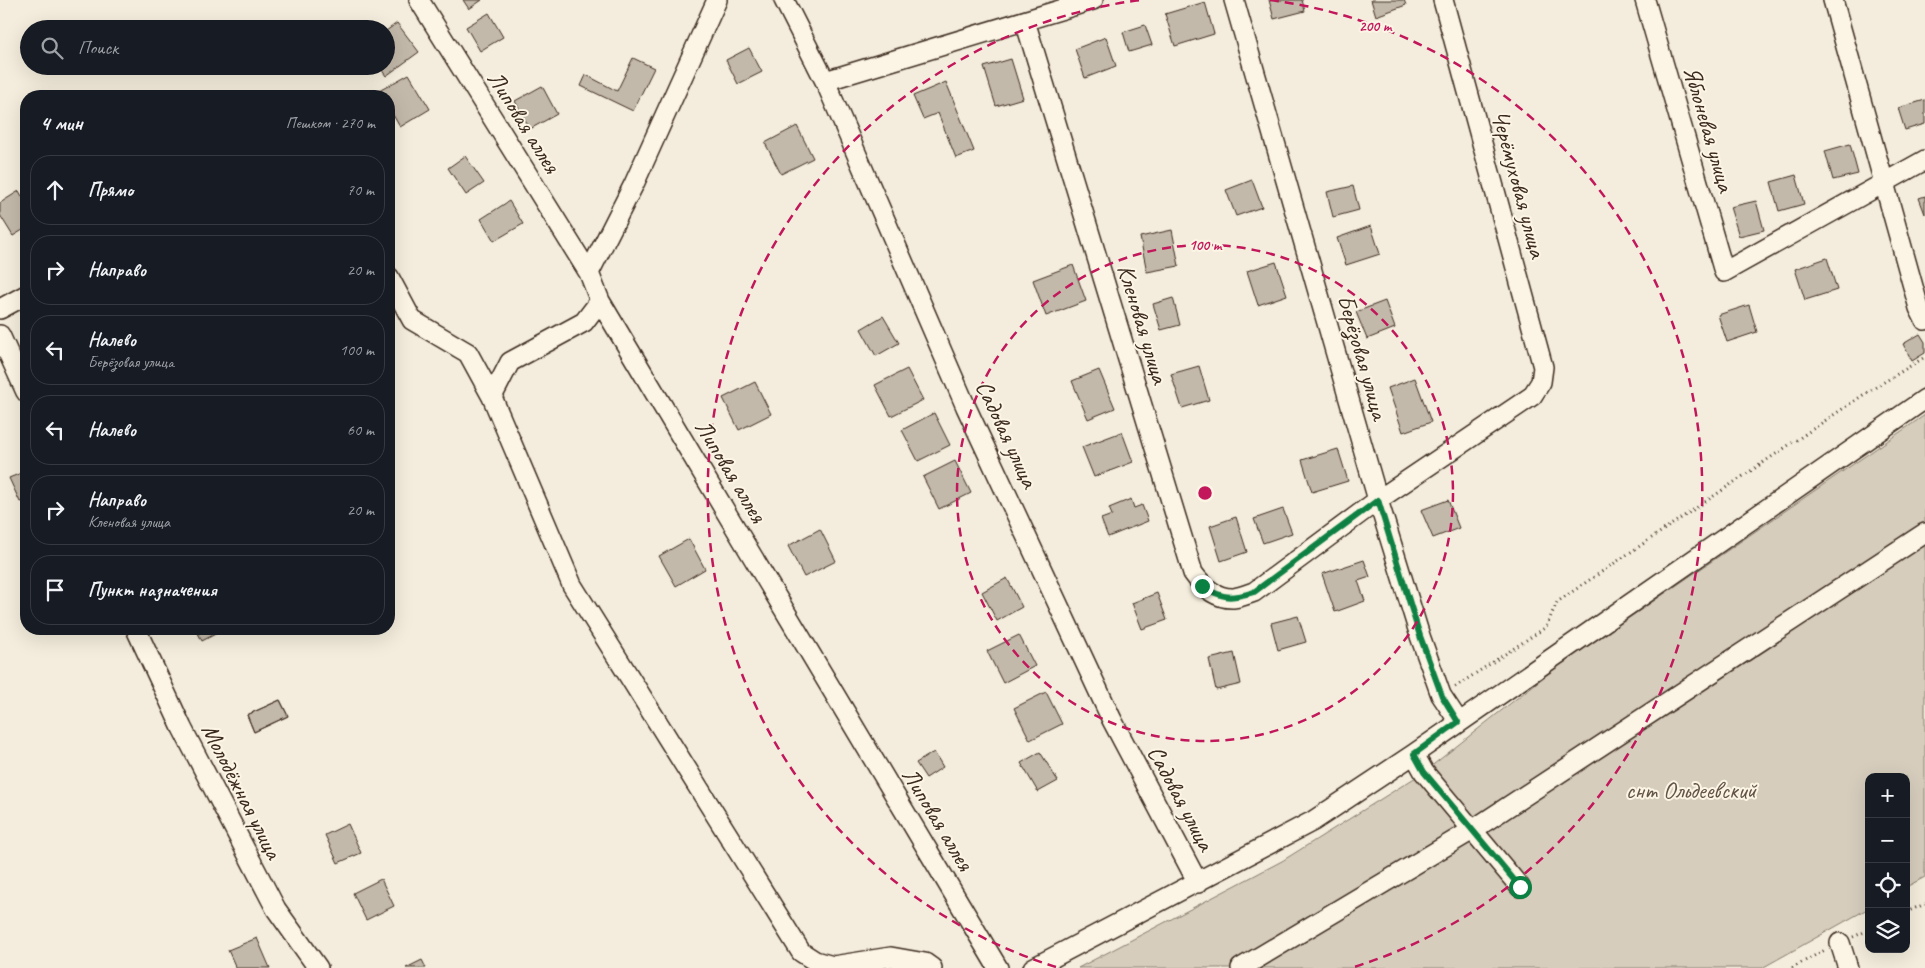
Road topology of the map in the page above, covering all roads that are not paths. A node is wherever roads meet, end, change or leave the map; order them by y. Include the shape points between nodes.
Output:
1 (419, 0) edge
2 (717, 0) edge
3 (784, 0) edge
4 (1093, 0) edge
5 (1234, 0) edge
6 (1442, 0) edge
7 (1645, 0) edge
8 (1833, 0) edge
9 (1025, 21) junction
10 (825, 81) junction
11 (1925, 160) edge
12 (1884, 185) junction
13 (589, 273) junction
14 (395, 288) edge
15 (20, 299) edge
16 (600, 301) junction
17 (0, 309) edge
18 (1925, 320) edge
19 (0, 335) edge
20 (20, 379) edge
21 (492, 397) junction
22 (1925, 399) edge
23 (1378, 500) junction
24 (1925, 533) edge
25 (139, 635) edge
26 (1458, 722) junction
27 (1414, 754) junction
28 (1474, 829) junction
29 (1198, 883) junction
30 (1520, 887) dead end
31 (1840, 943) dead end
32 (318, 968) edge
33 (932, 968) edge
34 (998, 968) edge
35 (1033, 968) edge
36 (1241, 968) edge
37 (1848, 968) edge

1 - 13 street, Липовая аллея
2 - 13 street via 634,184
3 - 10 street, Садовая улица
4 - 9 street
5 - 23 street, Берёзовая улица
6 - 23 street, Черёмуховая улица via 1543,367 1541,382 1532,396
7 - 12 street, Яблоневая улица via 1724,272
8 - 12 street
9 - 10 street
9 - 23 street, Кленовая улица via 1193,573 1202,586 1215,594 1234,598 1254,592
10 - 29 street, Садовая улица via 966,407 1112,720
11 - 12 street
12 - 18 street
13 - 16 street, Липовая аллея
14 - 21 street via 412,320 468,353
15 - 17 street
16 - 21 street via 584,322 510,362
16 - 34 street, Липовая аллея
19 - 20 street
21 - 33 street via 572,585 801,952 815,961 833,966 891,957 925,963
22 - 26 street
23 - 26 street, Берёзовая улица via 1420,636 1442,696
24 - 28 street
25 - 32 street, Молодёжная улица via 182,728 276,909
26 - 27 street
27 - 28 street via 1424,772
27 - 29 street via 1313,821
28 - 30 street
28 - 36 street
29 - 35 street
31 - 37 street

